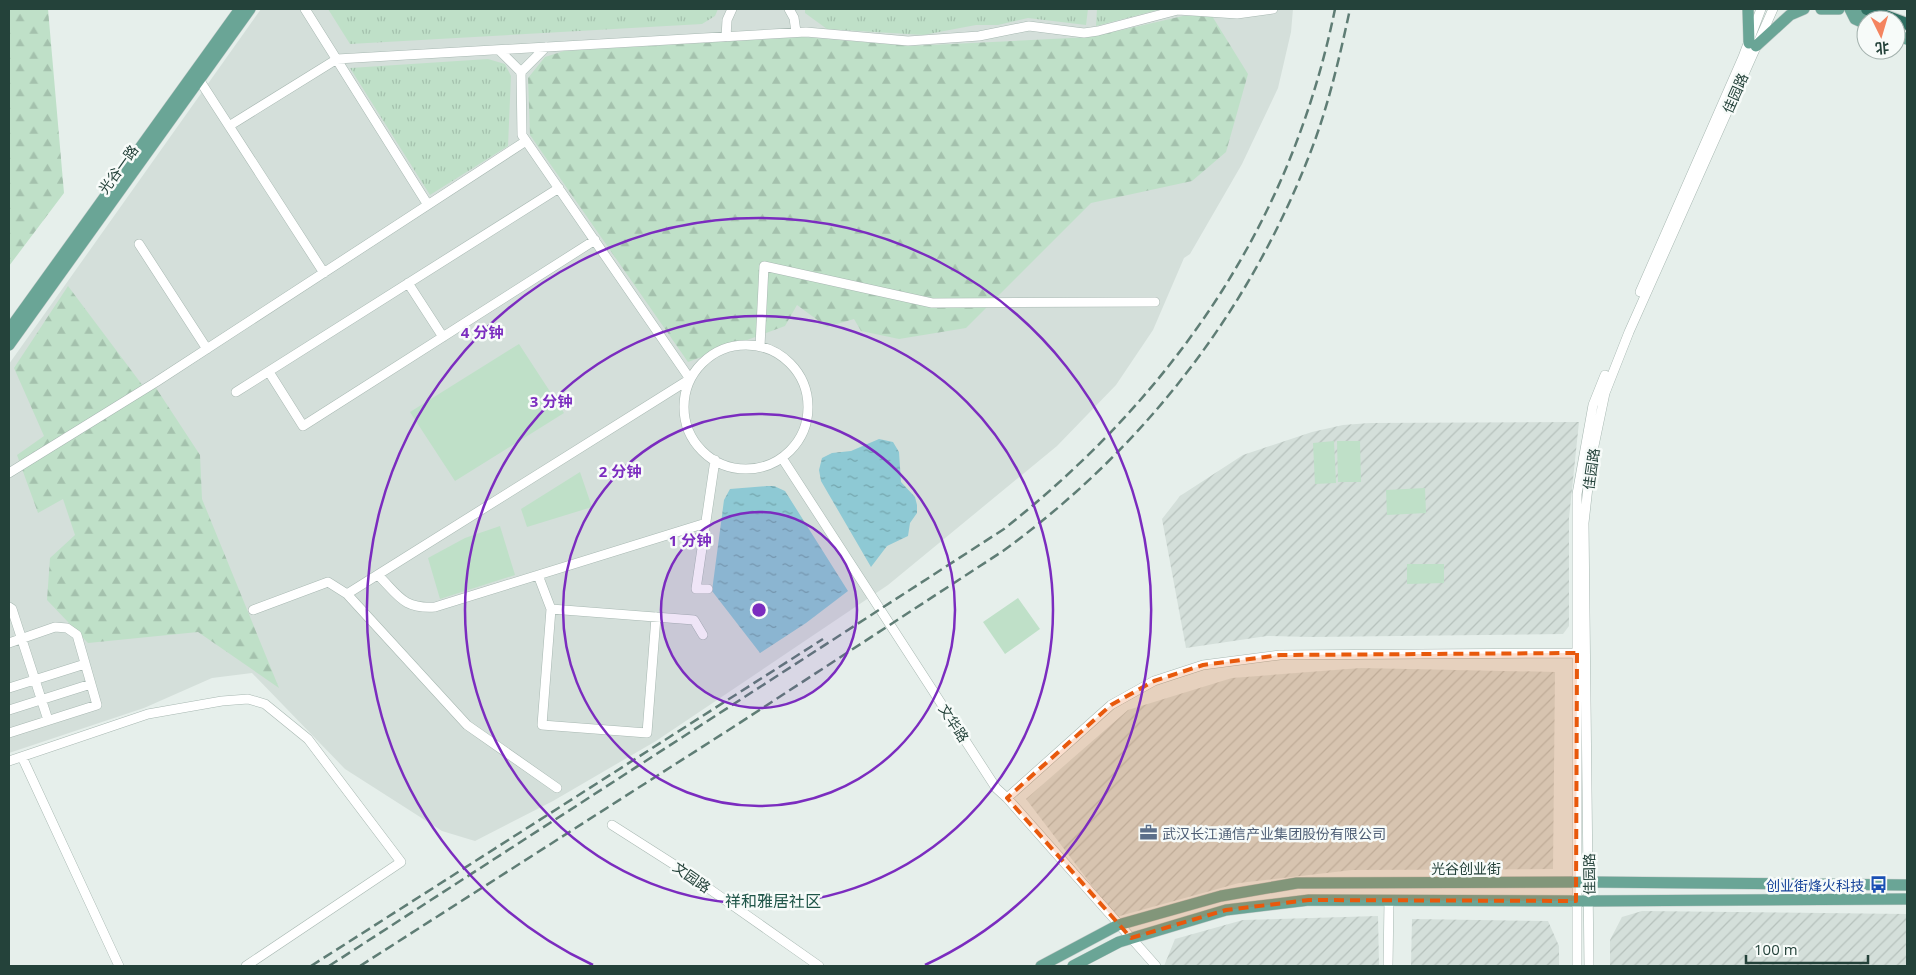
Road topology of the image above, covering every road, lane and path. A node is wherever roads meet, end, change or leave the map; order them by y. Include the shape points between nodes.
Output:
1 (240, 9) edge
2 (250, 9) edge
3 (305, 9) edge
4 (732, 9) edge
5 (790, 9) edge
6 (1273, 9) edge
7 (1748, 9) edge
8 (1761, 9) edge
9 (1773, 9) edge
10 (1804, 9) edge
11 (1821, 9) edge
12 (1839, 9) edge
13 (1866, 9) edge
14 (1907, 26) edge
15 (796, 32) junction
16 (726, 36) junction
17 (1752, 44) junction
18 (546, 47) junction
19 (499, 50) junction
20 (337, 59) junction
21 (521, 72) junction
22 (200, 81) junction
23 (229, 126) junction
24 (526, 141) junction
25 (558, 188) junction
26 (428, 205) junction
27 (595, 240) junction
28 (139, 244) dead end
29 (324, 273) junction
30 (408, 284) junction
31 (1155, 302) dead end
32 (9, 330) edge
33 (443, 337) junction
34 (9, 345) edge
35 (760, 346) junction
36 (207, 349) junction
37 (268, 372) junction
38 (690, 379) junction
39 (236, 392) dead end
40 (782, 458) junction
41 (715, 460) junction
42 (9, 473) edge
43 (706, 523) junction
44 (378, 575) junction
45 (538, 575) junction
46 (708, 589) dead end
47 (347, 594) junction
48 (9, 608) edge
49 (551, 609) junction
50 (253, 610) dead end
51 (656, 617) junction
52 (704, 635) dead end
53 (21, 638) junction
54 (9, 643) edge
55 (1577, 653) junction
56 (85, 664) junction
57 (35, 680) junction
58 (91, 684) junction
59 (9, 688) edge
60 (41, 700) junction
61 (9, 710) edge
62 (48, 720) junction
63 (9, 732) edge
64 (22, 757) junction
65 (9, 761) edge
66 (557, 788) dead end
67 (1007, 798) junction
68 (612, 825) dead end
69 (1589, 882) junction
70 (1576, 883) junction
71 (1907, 885) edge
72 (1389, 900) junction
73 (1907, 900) edge
74 (1576, 901) junction
75 (1590, 901) junction
76 (1118, 925) junction
77 (1131, 938) junction
78 (119, 966) edge
79 (246, 966) edge
80 (819, 966) edge
81 (1041, 966) edge
82 (1073, 966) edge
83 (1156, 966) edge
84 (1388, 966) edge
85 (1577, 966) edge
86 (1589, 966) edge

1 - 32 main road, 光谷一路
2 - 22 main road, 光谷一路
3 - 20 street
4 - 16 street
5 - 15 street
6 - 15 street via 1237,14 1178,10 1084,33 1029,26 980,36 908,41
7 - 17 main road
8 - 17 street, 佳园路
9 - 17 street, 佳园路
10 - 17 main road via 1790,15
11 - 12 main road
13 - 14 highway
15 - 16 street
16 - 18 street
17 - 55 street, 佳园路 via 1667,227 1593,405 1577,494
17 - 69 street, 佳园路 via 1628,332 1605,393 1590,460 1584,523
18 - 19 street
18 - 21 street
19 - 20 street
19 - 21 street
20 - 23 street
20 - 26 street
21 - 24 street via 522,136
22 - 23 street
22 - 34 main road, 光谷一路
23 - 29 street
24 - 25 street
24 - 26 street
25 - 27 street
25 - 30 street
26 - 29 street
27 - 33 street
27 - 38 street
28 - 36 street
29 - 36 street
30 - 33 street
30 - 37 street
31 - 35 street via 932,303 764,266
33 - 37 street via 303,426
35 - 38 street via 739,345 719,350 702,362
35 - 40 street via 779,354 794,367 806,394 806,425
36 - 42 street
37 - 39 street
38 - 41 street via 684,398 684,419 692,438 705,454
38 - 44 street
40 - 41 street via 763,467 743,469 722,465
40 - 67 street, 文华路 via 996,788
41 - 43 street
43 - 45 street
43 - 46 street via 696,589
44 - 45 street via 404,603 418,608 435,607
44 - 47 street
45 - 49 street
47 - 50 street via 328,582
47 - 66 street via 467,725
48 - 53 street
49 - 51 street
49 - 51 street via 542,725 647,733
51 - 52 street via 694,620
53 - 54 street
53 - 56 street via 55,627 67,628 77,635
53 - 57 street
55 - 67 street via 1280,656 1202,665 1154,681 1111,705
55 - 70 street, 佳园路
56 - 57 street
56 - 58 street
57 - 59 street
57 - 60 street
58 - 60 street
58 - 62 street via 97,705
60 - 61 street
60 - 62 street
62 - 63 street
64 - 65 street
64 - 78 street
64 - 79 street via 148,714 222,701 248,700 265,704 308,739 402,862
67 - 76 street, 文华路
68 - 80 street, 文园路 via 681,868
69 - 70 main road, 光谷创业街
69 - 71 main road, 光谷创业街
69 - 75 street, 佳园路
70 - 74 street, 佳园路
70 - 76 main road, 光谷创业街 via 1297,883 1221,896
72 - 74 main road
72 - 77 main road via 1309,900 1226,910
72 - 84 street
73 - 75 main road
74 - 75 main road
74 - 85 street, 佳园路
75 - 86 street, 佳园路
76 - 77 street, 文华路
76 - 81 main road, 光谷创业街
77 - 82 main road
77 - 83 street, 文华路

